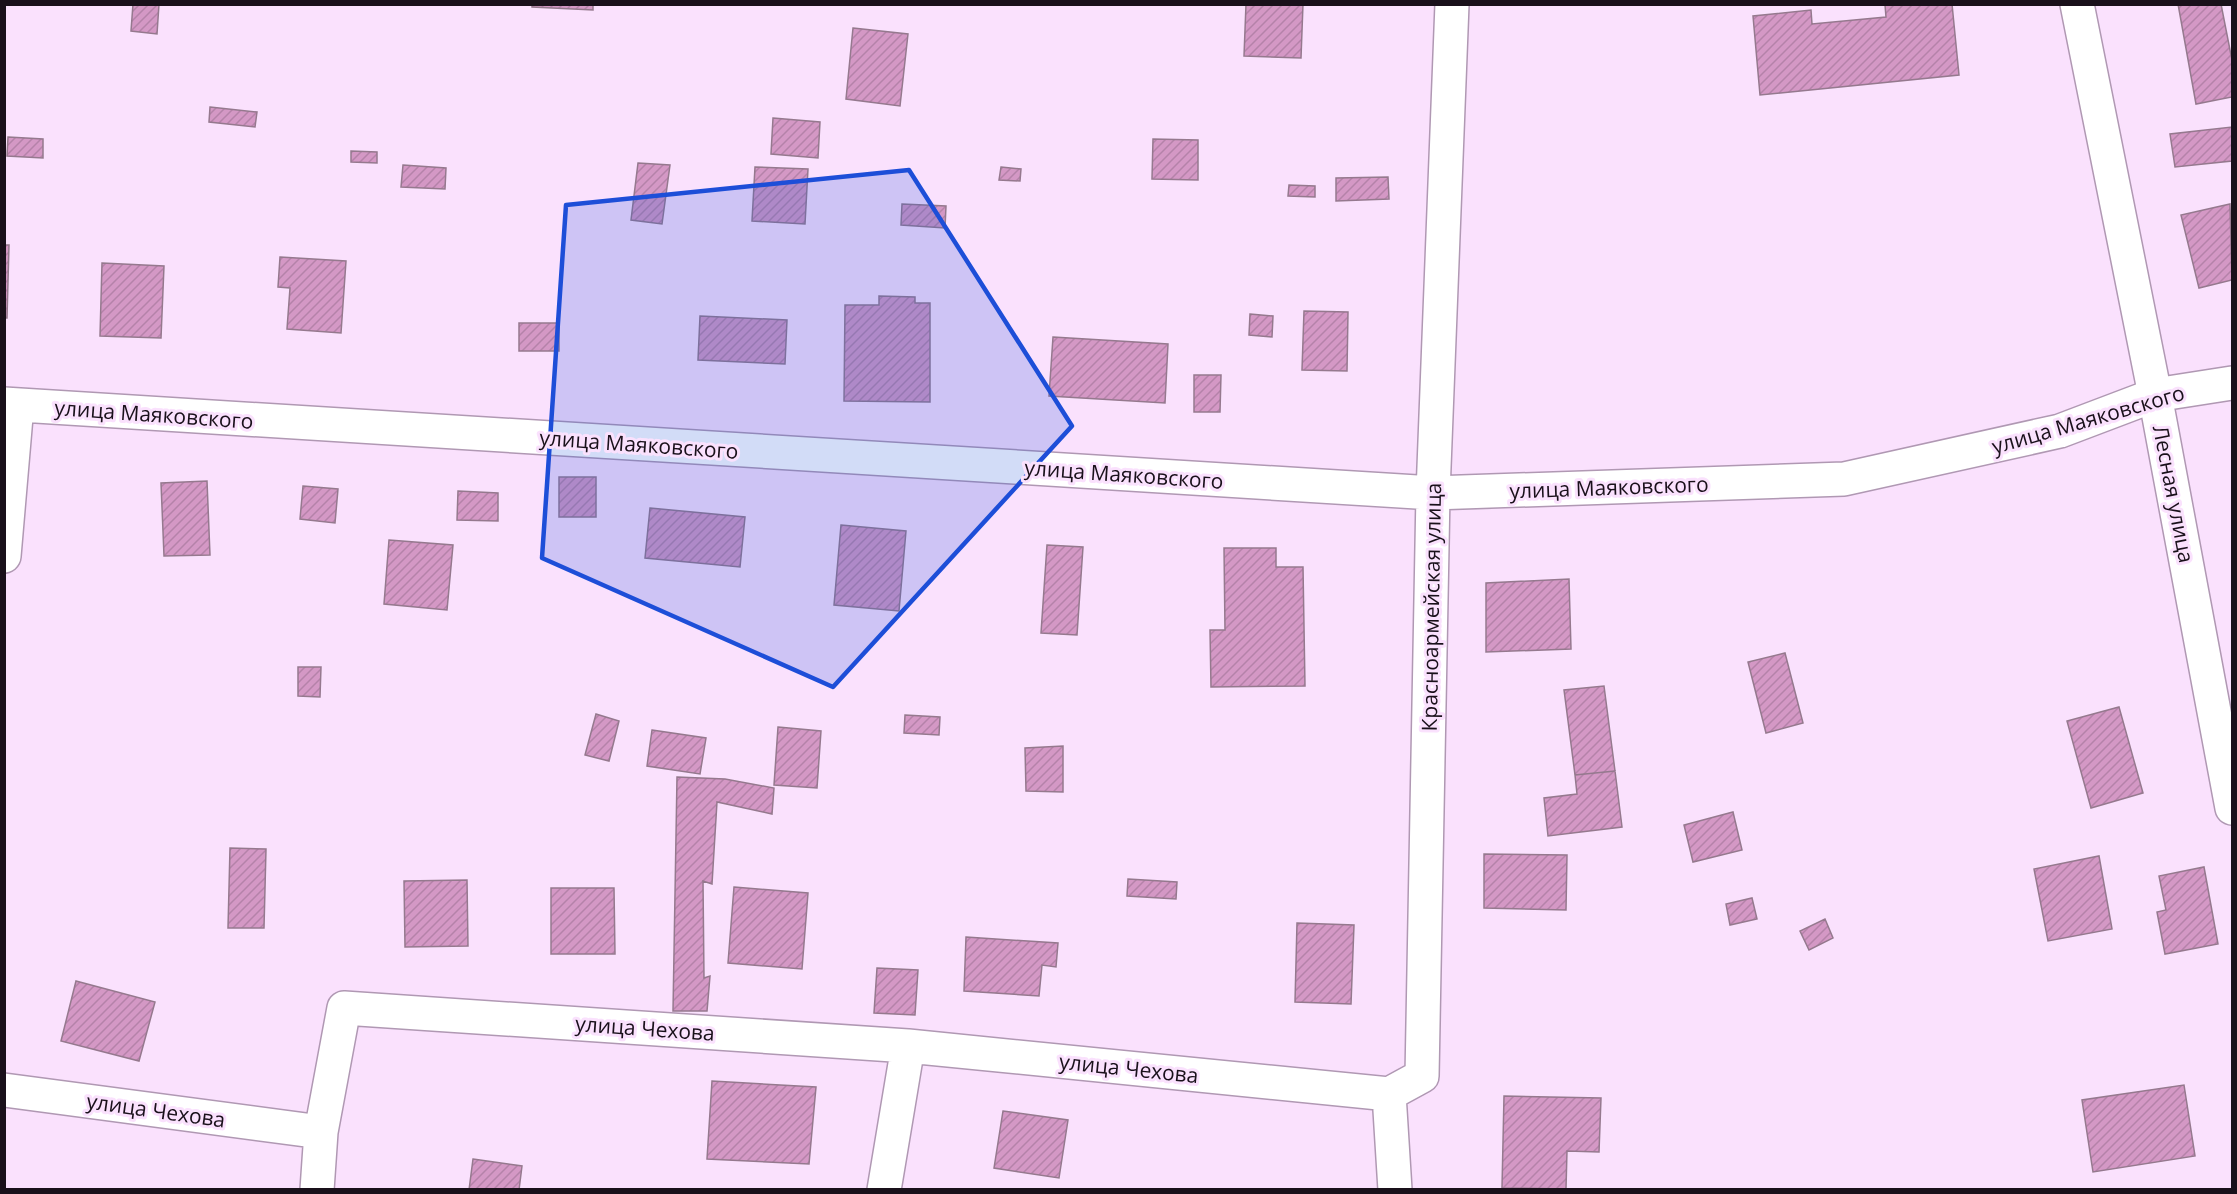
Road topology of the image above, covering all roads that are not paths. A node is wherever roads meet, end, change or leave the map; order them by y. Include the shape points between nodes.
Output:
1 (1452, 4) edge
2 (2077, 4) edge
3 (2232, 383) edge
4 (2155, 395) junction
5 (11, 405) edge
6 (1433, 493) junction
7 (4, 556) edge
8 (2232, 808) edge
9 (908, 1046) junction
10 (4, 1090) edge
11 (1389, 1094) junction
12 (321, 1132) junction
13 (316, 1190) edge
14 (884, 1190) edge
15 (1395, 1190) edge

1 - 6 street, Красноармейская улица
2 - 4 street, Лесная улица
3 - 4 street, улица Маяковского
4 - 6 street, улица Маяковского via 2060,431 1844,479
4 - 8 street, Лесная улица
5 - 6 street, улица Маяковского
5 - 7 street
6 - 11 street, Красноармейская улица via 1422,1076
9 - 11 street, улица Чехова
9 - 12 street, улица Чехова via 344,1008
9 - 14 street
10 - 12 street, улица Чехова
11 - 15 street
12 - 13 street

